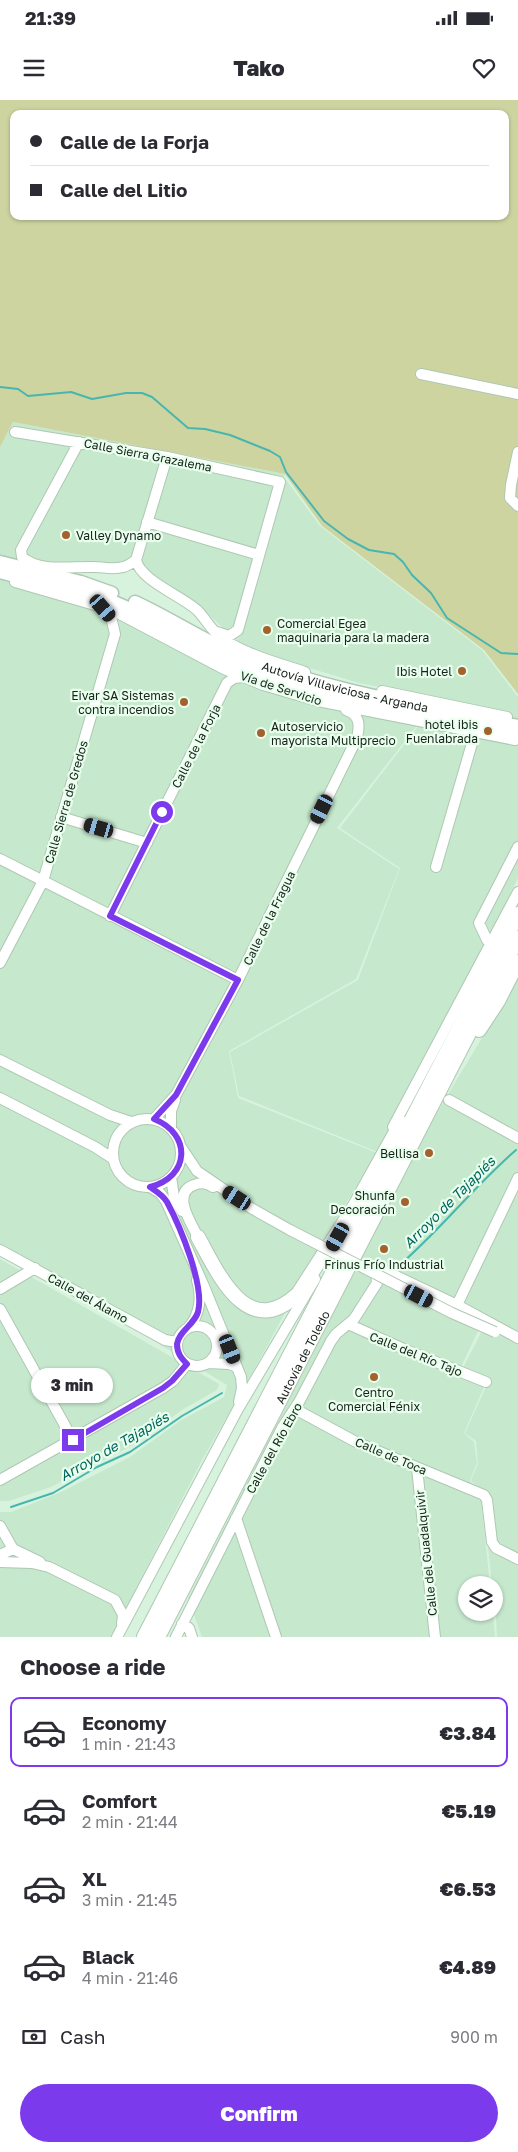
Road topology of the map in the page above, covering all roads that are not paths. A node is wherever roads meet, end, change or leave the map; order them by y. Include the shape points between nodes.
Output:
1 (422, 374) dead end
2 (518, 394) edge
3 (15, 432) dead end
4 (79, 442) junction
5 (518, 452) edge
6 (167, 457) junction
7 (518, 506) edge
8 (147, 522) junction
9 (259, 555) junction
10 (136, 560) junction
11 (0, 562) edge
12 (0, 572) edge
13 (0, 577) edge
14 (103, 608) junction
15 (133, 621) junction
16 (115, 634) junction
17 (210, 634) junction
18 (224, 669) junction
19 (244, 677) junction
20 (227, 683) junction
21 (318, 701) junction
22 (507, 717) dead end
23 (518, 726) edge
24 (476, 733) junction
25 (518, 735) edge
26 (518, 741) edge
27 (61, 817) junction
28 (147, 843) junction
29 (518, 847) edge
30 (0, 859) edge
31 (436, 868) dead end
32 (43, 881) junction
33 (518, 892) edge
34 (518, 914) edge
35 (110, 916) junction
36 (518, 938) edge
37 (487, 940) dead end
38 (518, 962) edge
39 (0, 963) edge
40 (238, 980) junction
41 (0, 1060) edge
42 (444, 1070) junction
43 (176, 1095) junction
44 (0, 1099) edge
45 (448, 1100) dead end
46 (154, 1119) junction
47 (131, 1122) junction
48 (171, 1129) junction
49 (518, 1138) edge
50 (180, 1146) junction
51 (112, 1158) junction
52 (380, 1158) junction
53 (197, 1171) junction
54 (173, 1174) junction
55 (518, 1178) edge
56 (150, 1187) junction
57 (356, 1204) junction
58 (251, 1208) junction
59 (198, 1237) junction
60 (0, 1250) edge
61 (192, 1260) junction
62 (35, 1268) junction
63 (0, 1289) edge
64 (457, 1305) junction
65 (0, 1309) edge
66 (348, 1324) junction
67 (188, 1328) junction
68 (518, 1338) edge
69 (177, 1342) junction
70 (518, 1343) edge
71 (187, 1364) junction
72 (208, 1364) junction
73 (237, 1367) junction
74 (486, 1382) dead end
75 (295, 1409) junction
76 (238, 1410) junction
77 (73, 1440) junction
78 (417, 1468) junction
79 (0, 1480) edge
80 (236, 1518) junction
81 (0, 1527) edge
82 (0, 1544) edge
83 (13, 1549) junction
84 (0, 1555) edge
85 (518, 1559) edge
86 (0, 1562) edge
87 (49, 1567) junction
88 (139, 1595) junction
89 (115, 1600) junction
90 (182, 1624) junction
91 (119, 1632) edge
92 (144, 1637) edge
93 (158, 1637) edge
94 (176, 1637) edge
95 (192, 1637) edge
96 (276, 1637) edge
97 (435, 1637) edge

1 - 2 street
3 - 4 street, Calle Sierra Grazalema
4 - 6 street, Calle Sierra Grazalema
4 - 10 street via 21,550 22,557 36,565 61,568 114,569
5 - 7 street via 510,485 510,498
6 - 8 street
6 - 9 street, Calle Sierra Grazalema via 280,482
8 - 9 street
8 - 10 street
9 - 17 street via 238,630 229,636
10 - 17 street, Vía de Servicio via 138,568 152,581 197,611
11 - 17 main road, Autovía Villaviciosa - Arganda via 81,582
12 - 25 main road via 112,601 234,664 316,692
13 - 14 street, Vía de Servicio
14 - 15 street, Vía de Servicio
14 - 16 street via 111,617
15 - 16 street via 124,624
15 - 18 street, Vía de Servicio
16 - 27 street, Calle Sierra de Gredos
17 - 22 street, Vía de Servicio via 248,652 315,675
17 - 23 main road, Autovía Villaviciosa - Arganda via 249,660 328,686
18 - 19 street, Vía de Servicio
18 - 20 street
19 - 20 street
19 - 21 street, Vía de Servicio
20 - 28 street, Calle de la Forja
21 - 24 street, Vía de Servicio
21 - 40 street, Calle de la Fragua via 352,712 360,727 357,738
24 - 26 street, Vía de Servicio
24 - 31 street
27 - 28 street
27 - 32 street, Calle Sierra de Gredos
28 - 35 street, Calle de la Forja
29 - 37 street via 479,923
30 - 32 street
32 - 35 street
32 - 39 street, Calle Sierra de Gredos
33 - 52 street via 414,1086
34 - 42 highway
35 - 40 street
36 - 42 highway
38 - 42 highway via 466,1052
40 - 43 street, Calle de la Fragua
41 - 47 street via 110,1115
42 - 52 highway via 423,1087
42 - 92 highway
42 - 93 highway, Autovía de Toledo
43 - 46 street, Calle de la Fragua
43 - 48 street, Calle de la Fragua via 171,1111
44 - 51 street
45 - 49 street
46 - 47 street
46 - 48 street
47 - 51 street via 116,1137
48 - 50 street
50 - 53 street
50 - 54 street via 181,1155
51 - 56 street via 122,1177 133,1184
52 - 57 highway
53 - 54 street
53 - 58 street
54 - 56 street via 164,1183
54 - 59 street via 174,1197
55 - 64 street
56 - 61 street via 166,1202
57 - 59 highway via 298,1294 273,1308 253,1308 234,1297
57 - 76 street
58 - 59 street via 229,1199 208,1184 187,1188 182,1199
58 - 70 street, bridge via 452,1313
60 - 62 street, Calle del Álamo
61 - 67 street via 200,1303
61 - 73 street
62 - 63 street
62 - 69 street, Calle del Álamo via 165,1340
64 - 66 street, Calle del Río Ebro via 376,1266 377,1283
64 - 68 street
65 - 77 street
66 - 74 street, Calle del Río Tajo
66 - 75 street, Calle del Río Ebro via 331,1341
67 - 69 street
67 - 72 street via 206,1328 217,1340 218,1349
69 - 71 street via 177,1350
71 - 72 street
71 - 77 street via 163,1388
72 - 73 street
73 - 76 street via 242,1388
75 - 78 street, Calle de Toca via 356,1442
75 - 80 street, Calle del Río Ebro
76 - 88 street
77 - 79 street
78 - 85 street, Calle de Toca via 484,1495 492,1542 496,1548
78 - 97 street, Calle del Guadalquivir
80 - 90 street, Calle del Río Ebro
80 - 96 street
81 - 82 street
81 - 83 street
83 - 84 street
83 - 87 street
86 - 87 street
87 - 89 street
88 - 89 street via 128,1600
88 - 91 street
89 - 91 street via 123,1615
90 - 94 street, Calle del Río Ebro
90 - 95 street

